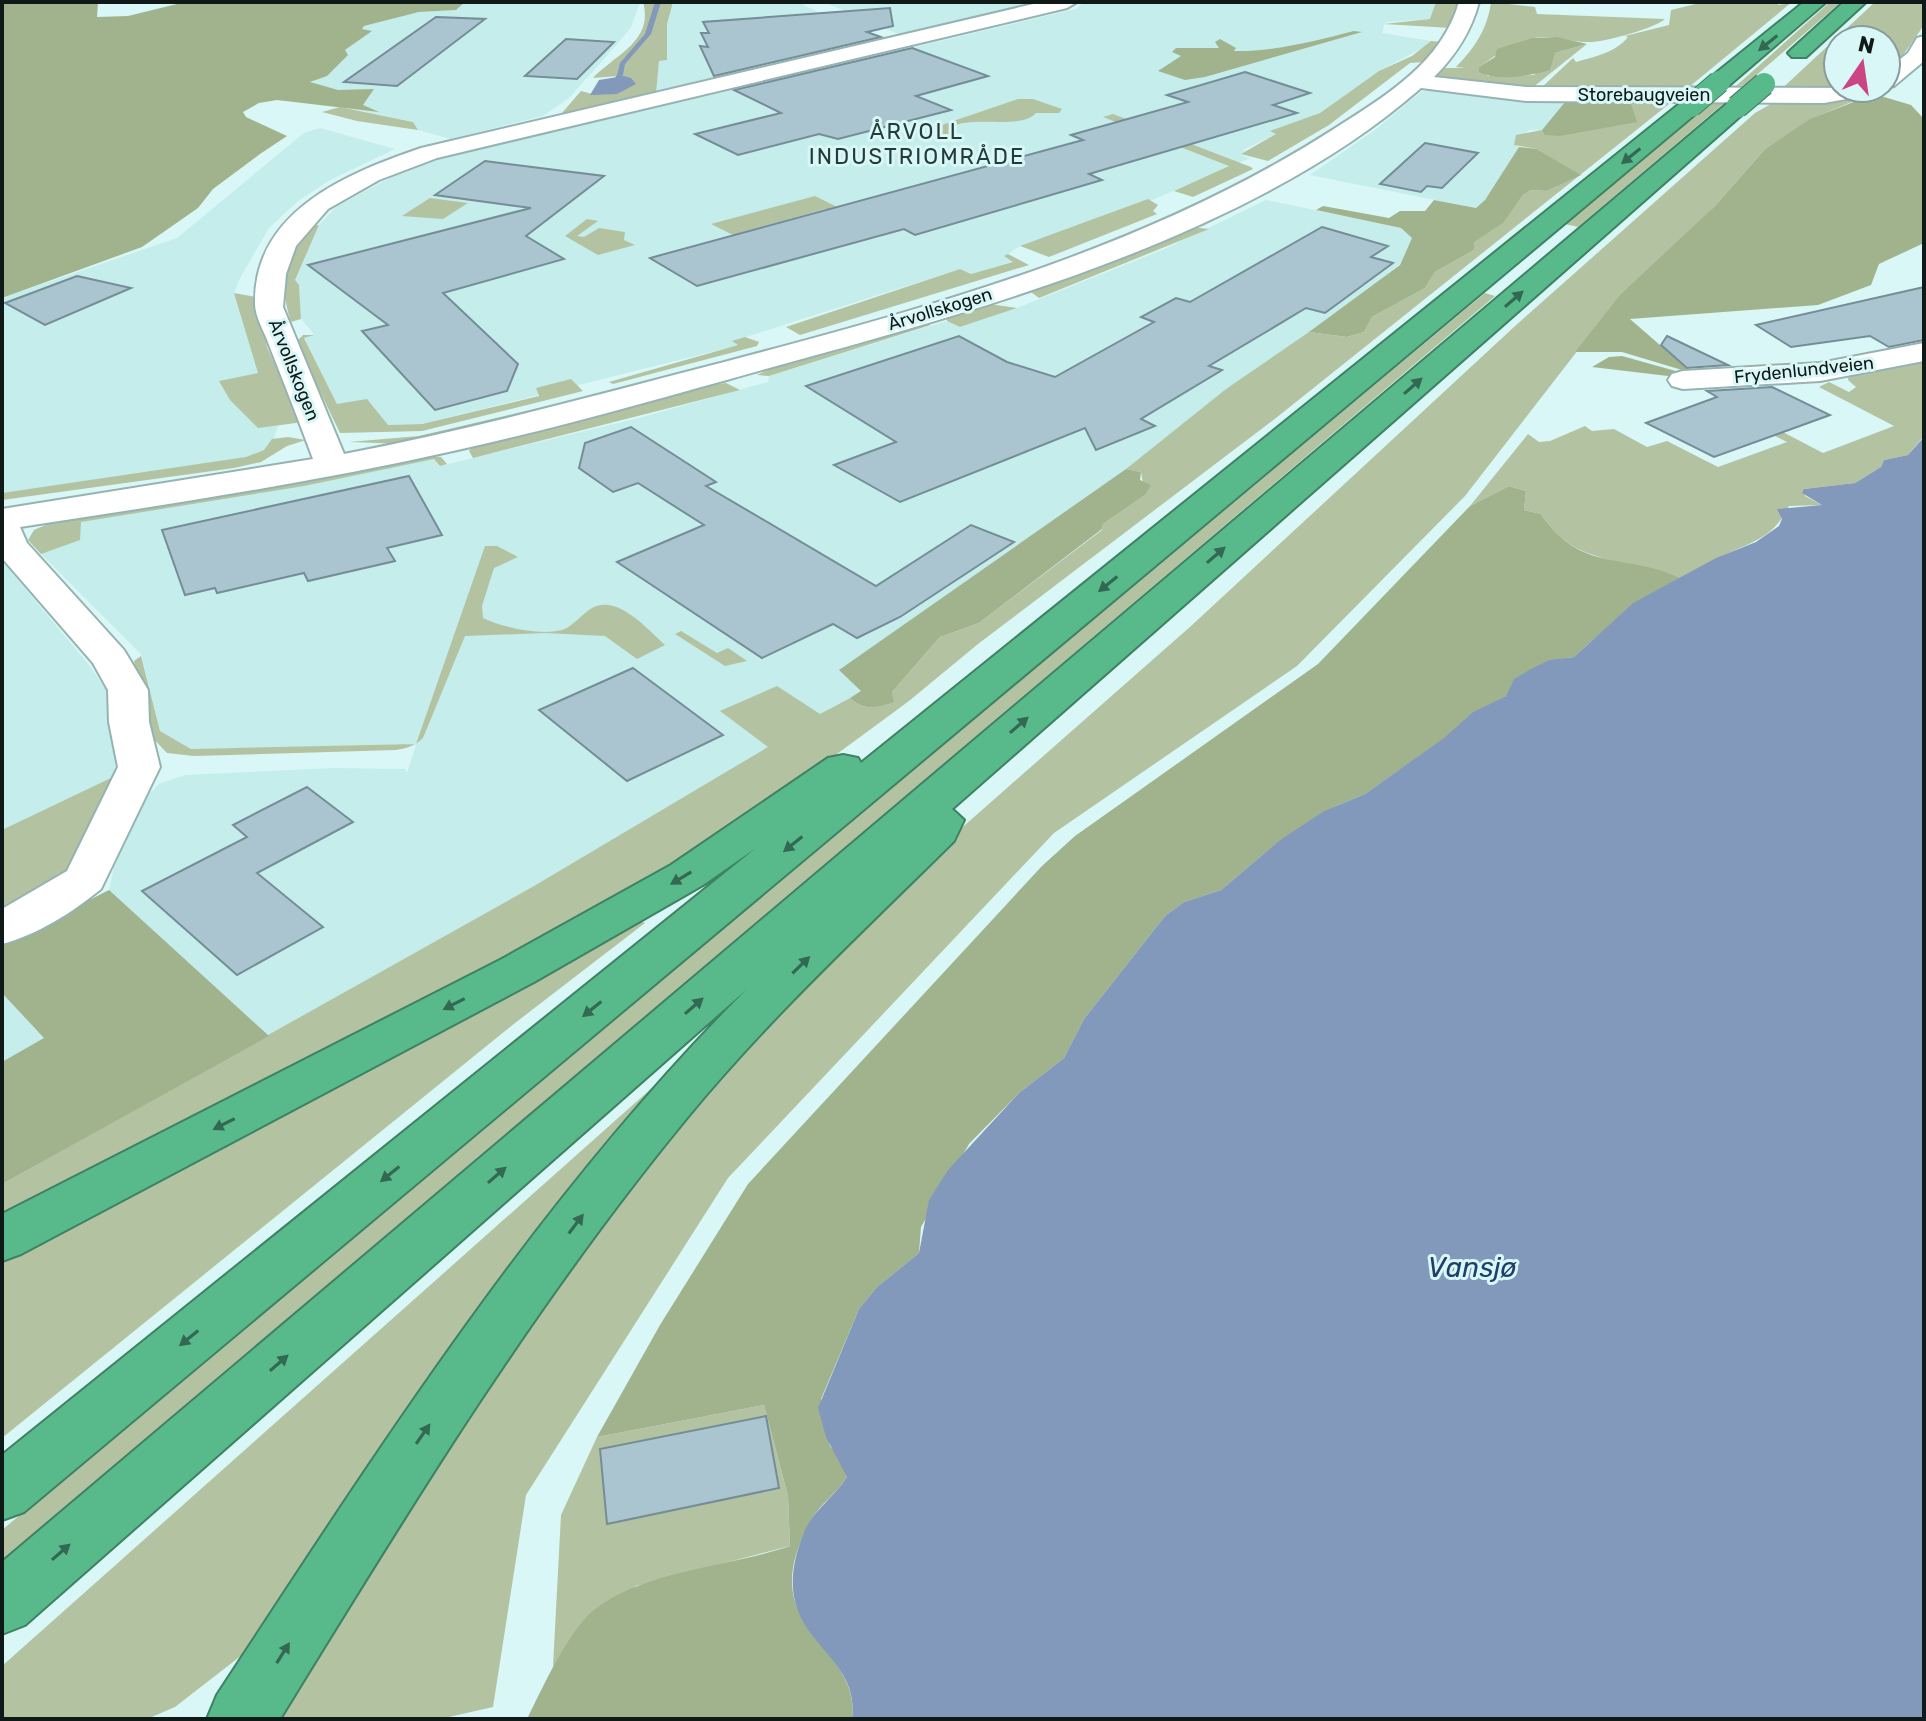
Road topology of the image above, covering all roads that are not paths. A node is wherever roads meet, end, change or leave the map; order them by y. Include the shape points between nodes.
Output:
1 (1067, 2) edge
2 (1469, 2) edge
3 (1816, 2) edge
4 (1856, 2) edge
5 (1922, 51) edge
6 (1902, 68) edge
7 (1416, 81) junction
8 (1822, 96) edge
9 (1924, 352) edge
10 (1683, 380) dead end
11 (332, 465) junction
12 (2, 519) edge
13 (982, 687) junction
14 (960, 776) junction
15 (2, 929) edge
16 (2, 1239) edge
17 (2, 1492) edge
18 (2, 1603) edge
19 (241, 1719) edge

1 - 11 street, Årvollskogen via 429,153 335,192 304,216 284,241 269,282 269,307
2 - 7 street, Årvollskogen via 1457,37
3 -> 13 highway, bridge
14 -> 4 highway, bridge
5 - 6 street
7 - 8 street, Storebaugveien via 1538,95
7 - 11 street, Årvollskogen via 1344,136 1280,173 1128,244 1021,283 795,352 504,430
9 - 10 street, Frydenlundveien via 1820,372
11 - 12 street, Årvollskogen
12 - 15 street, Årvollskogen via 12,548 110,658 128,690 139,767 85,879
13 -> 16 highway via 920,710 687,875 530,964
13 -> 17 highway
18 -> 14 highway
19 -> 14 highway via 409,1455 636,1143 742,1022 939,831

